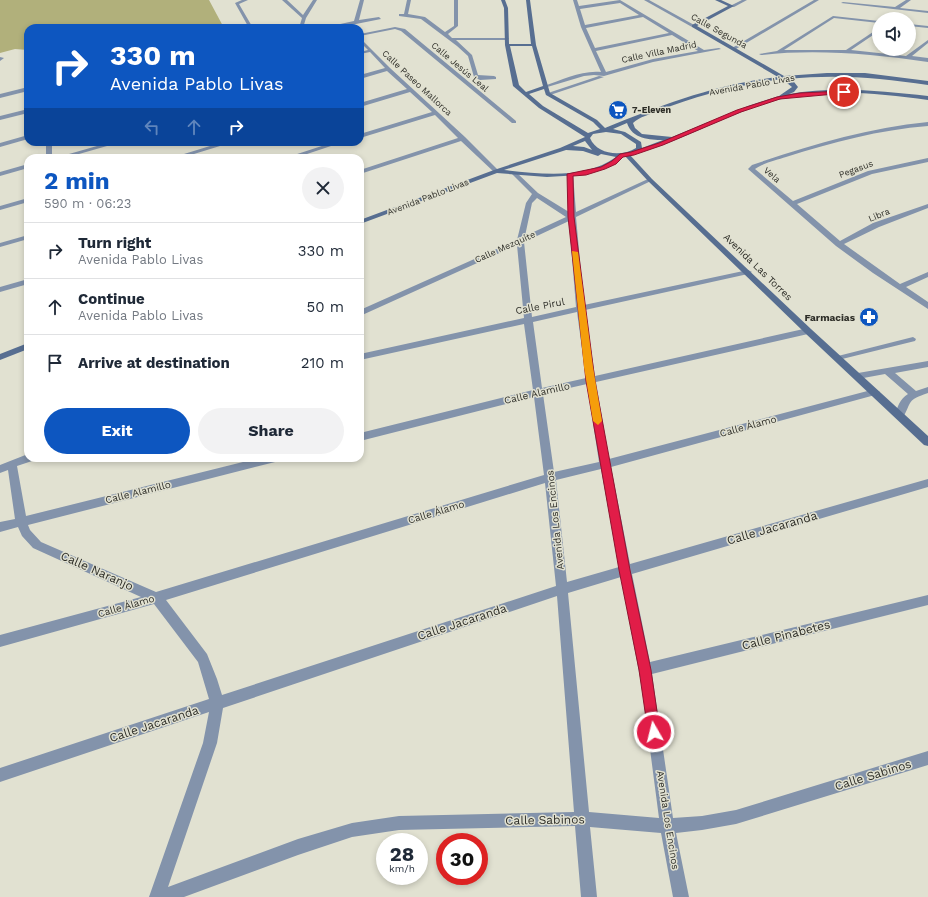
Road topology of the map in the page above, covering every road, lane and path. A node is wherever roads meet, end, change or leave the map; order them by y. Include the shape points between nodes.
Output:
1 (246, 0) edge
2 (284, 0) edge
3 (315, 0) edge
4 (362, 0) edge
5 (409, 0) edge
6 (456, 0) edge
7 (503, 0) edge
8 (528, 0) edge
9 (575, 0) edge
10 (646, 0) edge
11 (717, 0) edge
12 (745, 0) edge
13 (817, 0) edge
14 (848, 0) edge
15 (908, 0) edge
16 (619, 1) edge
17 (732, 6) junction
18 (578, 8) junction
19 (895, 9) junction
20 (928, 12) edge
21 (643, 16) junction
22 (304, 18) junction
23 (380, 18) dead end
24 (872, 21) edge
25 (356, 23) junction
26 (249, 24) edge
27 (302, 24) edge
28 (350, 24) edge
29 (694, 26) junction
30 (916, 26) edge
31 (583, 27) junction
32 (928, 27) edge
33 (364, 34) edge
34 (445, 34) junction
35 (672, 34) junction
36 (872, 34) edge
37 (450, 39) junction
38 (513, 39) dead end
39 (527, 39) dead end
40 (928, 41) edge
41 (507, 42) junction
42 (534, 42) junction
43 (364, 44) edge
44 (459, 45) junction
45 (734, 48) junction
46 (719, 49) dead end
47 (593, 50) junction
48 (370, 51) junction
49 (779, 51) junction
50 (703, 52) junction
51 (846, 52) junction
52 (364, 53) edge
53 (761, 54) dead end
54 (908, 57) junction
55 (928, 60) edge
56 (388, 69) junction
57 (604, 74) junction
58 (364, 76) edge
59 (494, 78) dead end
60 (784, 78) junction
61 (928, 82) edge
62 (546, 88) junction
63 (24, 90) edge
64 (411, 90) junction
65 (525, 94) junction
66 (0, 96) edge
67 (539, 96) junction
68 (779, 98) junction
69 (928, 98) edge
70 (364, 104) edge
71 (24, 112) edge
72 (436, 112) junction
73 (0, 118) edge
74 (634, 119) junction
75 (595, 121) junction
76 (514, 122) dead end
77 (928, 124) edge
78 (574, 129) junction
79 (605, 130) junction
80 (364, 135) edge
81 (587, 137) junction
82 (24, 138) edge
83 (463, 138) junction
84 (674, 138) junction
85 (0, 145) edge
86 (103, 146) edge
87 (216, 146) edge
88 (327, 146) edge
89 (562, 149) junction
90 (636, 152) junction
91 (73, 154) edge
92 (188, 154) edge
93 (301, 154) edge
94 (624, 155) junction
95 (928, 160) edge
96 (24, 167) edge
97 (603, 168) junction
98 (364, 171) edge
99 (496, 171) junction
100 (514, 173) junction
101 (0, 174) edge
102 (570, 174) junction
103 (650, 180) junction
104 (536, 194) junction
105 (24, 201) edge
106 (792, 204) junction
107 (928, 206) edge
108 (0, 208) edge
109 (571, 217) junction
110 (364, 220) edge
111 (24, 238) edge
112 (520, 241) junction
113 (839, 244) junction
114 (0, 245) edge
115 (748, 272) junction
116 (928, 274) edge
117 (24, 282) edge
118 (900, 287) junction
119 (0, 290) edge
120 (928, 306) edge
121 (581, 309) junction
122 (364, 311) edge
123 (528, 319) junction
124 (808, 331) junction
125 (913, 339) dead end
126 (24, 348) edge
127 (364, 356) edge
128 (0, 357) edge
129 (838, 358) junction
130 (928, 364) edge
131 (888, 372) junction
132 (858, 376) junction
133 (590, 381) junction
134 (928, 390) edge
135 (539, 392) junction
136 (874, 392) junction
137 (914, 394) junction
138 (900, 416) junction
139 (364, 436) edge
140 (928, 442) edge
141 (24, 460) edge
142 (259, 462) edge
143 (12, 464) junction
144 (606, 464) junction
145 (0, 470) edge
146 (550, 477) junction
147 (928, 483) edge
148 (21, 522) junction
149 (0, 527) edge
150 (624, 570) junction
151 (562, 589) junction
152 (156, 598) junction
153 (928, 600) edge
154 (0, 641) edge
155 (645, 670) junction
156 (218, 703) junction
157 (928, 758) edge
158 (0, 775) edge
159 (581, 819) junction
160 (668, 826) junction
161 (157, 897) edge
162 (163, 897) edge
163 (589, 897) edge
164 (681, 897) edge

1 - 26 street via 236,3
2 - 22 street
3 - 22 street
4 - 25 street
5 - 34 street via 404,15 423,18
6 - 34 street via 456,26
7 - 41 street via 506,8
8 - 42 street
9 - 18 street
10 - 29 street, Calle Segunda
11 - 17 street
12 - 17 street
13 - 45 street
14 - 19 street via 841,4
15 - 19 street
16 - 18 street
16 - 21 street
17 - 29 street
18 - 31 street
19 - 20 street
21 - 31 street
21 - 35 street
22 - 27 street
23 - 25 street
24 - 49 street via 833,17
25 - 28 street
29 - 45 street, Calle Segunda
30 - 32 street
31 - 47 street
33 - 76 street, Calle Jesús Leal via 392,29 403,30
34 - 37 street
35 - 47 street
35 - 50 street
36 - 51 street
37 - 41 street
37 - 44 street
38 - 41 street
39 - 42 street
40 - 54 street
41 - 42 street
41 - 44 street
41 - 65 street via 516,86
42 - 62 street
43 - 48 street, Calle Paseo Mallorca
44 - 59 street via 470,55 476,76
45 - 60 street, Calle Segunda
46 - 50 street, Calle Villa Madrid
47 - 57 street
48 - 52 street
48 - 56 street, Calle Paseo Mallorca
49 - 51 street
49 - 53 street
50 - 57 street, Calle Villa Madrid
51 - 54 street
54 - 55 street
56 - 58 street
56 - 64 street, Calle Paseo Mallorca
57 - 62 street, Calle Villa Madrid via 583,75
57 - 67 street, Calle Villa Madrid via 599,78
60 - 61 street, Avenida Pablo Livas via 851,75
60 - 68 street via 795,87
60 - 74 street, Avenida Pablo Livas via 716,90
62 - 65 street
62 - 67 street
63 - 66 street
64 - 70 street
64 - 72 street, Calle Paseo Mallorca
65 - 67 street
67 - 75 street
67 - 78 street via 541,108
68 - 69 street, Avenida Pablo Livas via 831,92 869,92
68 - 84 street, Avenida Pablo Livas via 739,111
71 - 73 street
72 - 80 street
72 - 83 street, Calle Paseo Mallorca
74 - 79 street, Avenida Pablo Livas
74 - 84 street via 630,123 635,132 654,138
75 - 78 street via 592,127
75 - 79 street
77 - 106 street, Vela via 864,134 817,145 752,168 752,171
78 - 81 street
79 - 81 street, Avenida Pablo Livas
79 - 90 street via 624,134 636,140 640,146
81 - 89 street, Avenida Pablo Livas
81 - 94 street via 589,143 604,153
82 - 85 street
83 - 98 street
83 - 99 street, Calle Paseo Mallorca
84 - 90 street, Avenida Pablo Livas
86 - 91 street
87 - 92 street
88 - 93 street
89 - 97 street via 576,148 592,152 604,158
89 - 99 street, Avenida Pablo Livas
90 - 94 street, Avenida Pablo Livas
94 - 97 street, Avenida Pablo Livas
94 - 103 street, Avenida Las Torres
95 - 106 street, Pegasus via 870,172
96 - 101 street
97 - 102 street, Avenida Pablo Livas
99 - 100 street, Avenida Pablo Livas
99 - 110 street, Avenida Pablo Livas
100 - 102 street, Avenida Pablo Livas
100 - 104 street
102 - 109 street, Avenida Los Encinos
103 - 109 street, Calle Mezquite
103 - 115 street, Avenida Las Torres
104 - 109 street
104 - 112 street, Avenida Los Encinos via 524,219
105 - 108 street
106 - 113 street, Vela
107 - 113 street, Libra via 876,225
109 - 112 street, Calle Mezquite
109 - 121 street, Avenida Los Encinos
111 - 114 street
112 - 122 street, Calle Mezquite
112 - 123 street, Avenida Los Encinos
113 - 118 street, Vela
115 - 121 street, Calle Pirul
115 - 124 street, Avenida Las Torres
116 - 118 street
117 - 119 street
118 - 120 street, Vela
121 - 123 street, Calle Pirul
121 - 133 street, Avenida Los Encinos
123 - 127 street, Calle Pirul
123 - 135 street, Avenida Los Encinos
124 - 129 street, Avenida Las Torres
124 - 133 street, Calle Alamillo
125 - 129 lane
126 - 128 street
129 - 132 street, Avenida Las Torres
130 - 131 street
131 - 132 street
131 - 137 street
132 - 136 street, Avenida Las Torres
133 - 135 street, Calle Alamillo
133 - 144 street, Avenida Los Encinos
134 - 137 street
135 - 139 street, Calle Alamillo
135 - 146 street, Avenida Los Encinos
136 - 138 street, Avenida Las Torres
136 - 144 street, Calle Álamo
137 - 138 street via 902,404
138 - 140 street, Avenida Las Torres
141 - 143 street
142 - 148 street, Calle Alamillo
143 - 145 street
143 - 148 street, Calle Naranjo
144 - 146 street, Calle Álamo
144 - 150 street, Avenida Los Encinos
146 - 151 street, Avenida Los Encinos
146 - 152 street, Calle Álamo
147 - 150 street, Calle Jacaranda
148 - 149 street, Calle Alamillo
148 - 152 street, Calle Naranjo via 26,533 37,545
150 - 151 street, Calle Jacaranda
150 - 155 street, Avenida Los Encinos
151 - 156 street, Calle Jacaranda
151 - 159 street, Avenida Los Encinos
152 - 154 street, Calle Álamo
152 - 156 street, Calle Naranjo via 203,658
153 - 155 street, Calle Pinabetes
155 - 160 street, Avenida Los Encinos
156 - 158 street, Calle Jacaranda
156 - 161 street, Calle Naranjo via 210,744
157 - 160 street, Calle Sabinos via 736,817
159 - 160 street, Calle Sabinos
159 - 162 street, Calle Sabinos via 399,822 352,830 298,847
159 - 163 street, Avenida Los Encinos
160 - 164 street, Avenida Los Encinos

